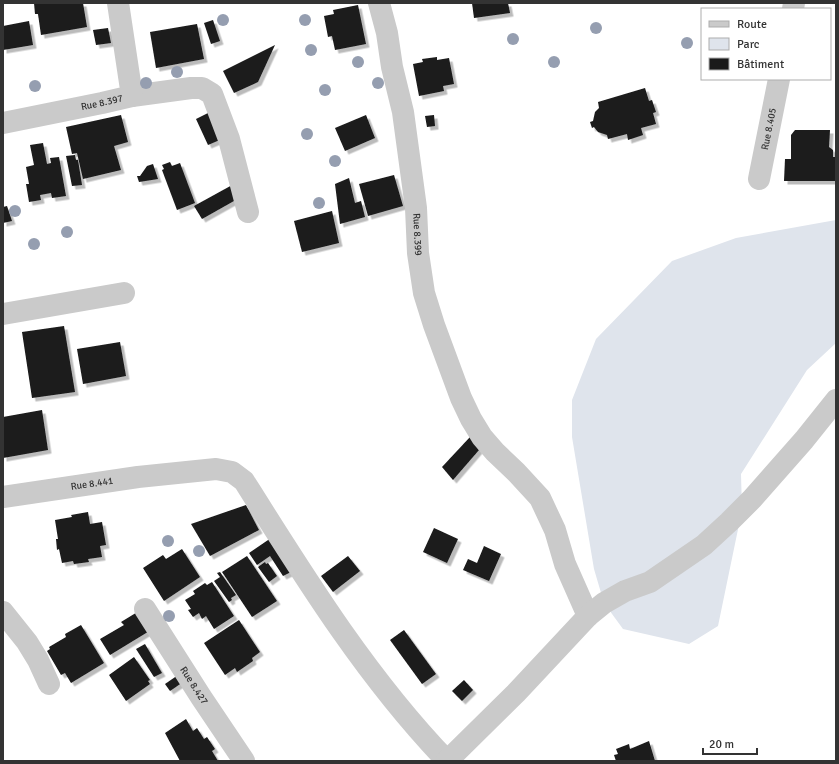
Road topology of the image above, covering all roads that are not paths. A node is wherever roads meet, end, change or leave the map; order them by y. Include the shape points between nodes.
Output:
1 (118, 3) edge
2 (379, 3) edge
3 (779, 80) edge
4 (132, 96) junction
5 (3, 123) edge
6 (759, 179) dead end
7 (248, 212) dead end
8 (124, 293) dead end
9 (3, 314) edge
10 (836, 400) edge
11 (3, 497) edge
12 (146, 609) dead end
13 (3, 612) edge
14 (588, 616) junction
15 (49, 684) dead end
16 (244, 761) edge
17 (447, 761) edge

1 - 4 street, Rue 8.397
2 - 14 street, Rue 8.399 via 403,112 416,208 418,253 424,293 434,325 471,420 495,452 540,498
3 - 6 street, Rue 8.405
4 - 5 street, Rue 8.397
4 - 7 street via 191,88 202,88 212,94 229,139
8 - 9 street
10 - 14 street via 752,499 704,545 650,582 625,591
11 - 17 street, Rue 8.441 via 138,477 216,469 232,472 244,481 324,608 393,700
12 - 16 street, Rue 8.427
13 - 15 street via 27,642
14 - 17 street via 516,693

